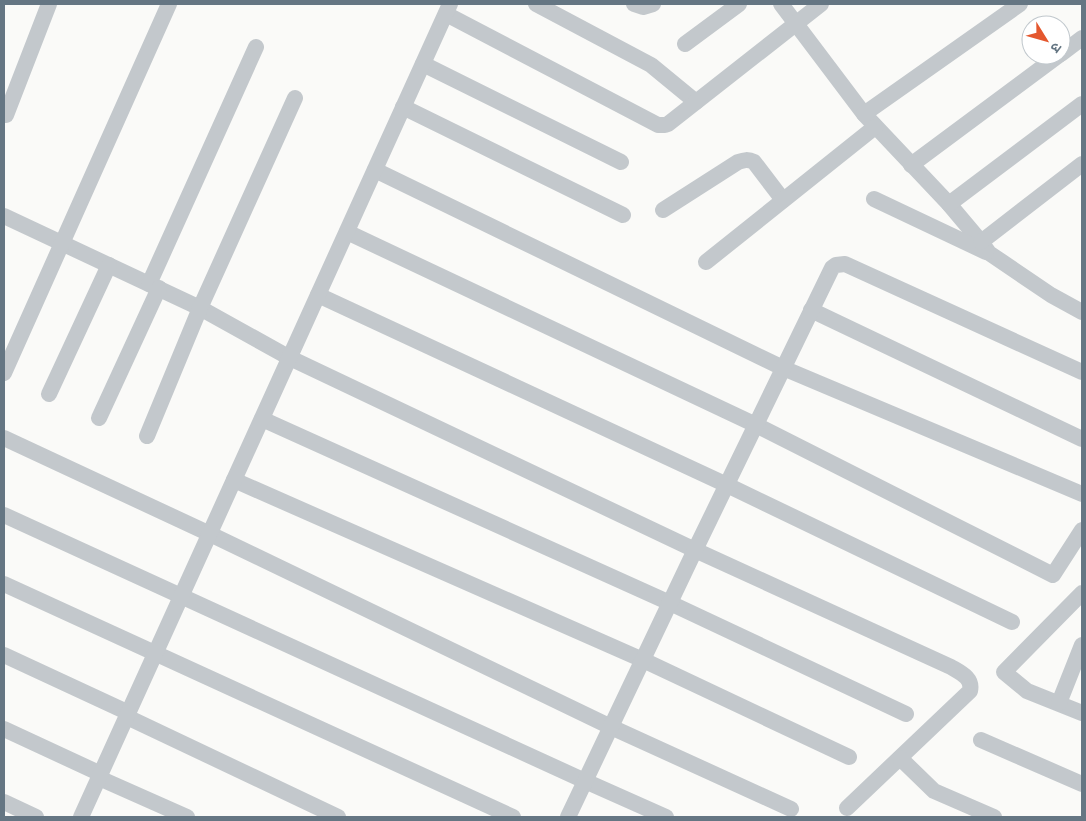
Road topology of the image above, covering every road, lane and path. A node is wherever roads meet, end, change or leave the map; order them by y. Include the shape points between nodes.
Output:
1 (49, 4) edge
2 (169, 4) edge
3 (536, 4) edge
4 (634, 4) edge
5 (653, 4) edge
6 (739, 4) edge
7 (781, 4) edge
8 (821, 4) edge
9 (1020, 4) edge
10 (448, 9) edge
11 (796, 24) junction
12 (1082, 38) edge
13 (685, 44) dead end
14 (1071, 46) edge
15 (256, 47) dead end
16 (424, 64) junction
17 (1045, 65) edge
18 (295, 98) dead end
19 (696, 102) junction
20 (1082, 104) edge
21 (404, 107) junction
22 (864, 114) junction
23 (6, 115) dead end
24 (875, 127) junction
25 (621, 162) dead end
26 (1082, 164) edge
27 (912, 165) junction
28 (375, 170) junction
29 (874, 199) dead end
30 (783, 200) junction
31 (949, 204) junction
32 (663, 210) dead end
33 (623, 215) dead end
34 (4, 216) edge
35 (347, 232) junction
36 (62, 243) junction
37 (985, 247) junction
38 (706, 262) dead end
39 (108, 265) junction
40 (154, 286) junction
41 (318, 295) junction
42 (200, 308) junction
43 (811, 310) junction
44 (1082, 312) edge
45 (290, 358) junction
46 (783, 368) junction
47 (1082, 372) edge
48 (4, 373) edge
49 (49, 394) dead end
50 (99, 418) dead end
51 (262, 419) junction
52 (756, 426) junction
53 (147, 436) dead end
54 (4, 438) edge
55 (1082, 439) edge
56 (234, 480) junction
57 (727, 485) junction
58 (1082, 494) edge
59 (4, 515) edge
60 (1082, 530) edge
61 (210, 534) junction
62 (695, 550) junction
63 (4, 584) edge
64 (1082, 593) edge
65 (181, 597) junction
66 (670, 603) junction
67 (1012, 622) dead end
68 (1082, 645) edge
69 (156, 653) junction
70 (4, 655) edge
71 (643, 660) junction
72 (1059, 703) junction
73 (1082, 713) edge
74 (906, 714) dead end
75 (128, 715) junction
76 (611, 727) junction
77 (4, 730) edge
78 (981, 740) dead end
79 (849, 757) dead end
80 (900, 758) junction
81 (100, 776) junction
82 (585, 781) junction
83 (1082, 784) edge
84 (4, 802) edge
85 (847, 808) dead end
86 (791, 809) dead end
87 (36, 817) edge
88 (81, 817) edge
89 (187, 817) edge
90 (338, 817) edge
91 (513, 817) edge
92 (568, 817) edge
93 (666, 817) edge
94 (994, 817) edge

1 - 23 street
2 - 36 street
3 - 19 street via 650,66
4 - 5 street via 643,7
6 - 13 street
7 - 11 street
8 - 11 street
9 - 22 street
10 - 16 street
10 - 19 street via 658,125 665,126
11 - 19 street
11 - 22 street
12 - 14 street
15 - 40 street
16 - 21 street
16 - 25 street
17 - 27 street
18 - 42 street
20 - 31 street
21 - 28 street
21 - 33 street
22 - 24 street
24 - 27 street
24 - 30 street
26 - 37 street
27 - 31 street
28 - 35 street
28 - 46 street
29 - 37 street
30 - 32 street via 754,162 744,160
30 - 38 street
31 - 37 street
34 - 36 street
35 - 41 street
35 - 52 street
36 - 39 street
36 - 48 street
37 - 44 street via 1051,295
39 - 40 street
39 - 49 street
40 - 42 street
40 - 50 street
41 - 45 street
41 - 57 street
42 - 45 street
42 - 53 street
43 - 46 street
43 - 47 street via 832,268 844,264
43 - 55 street
45 - 51 street
45 - 62 street
46 - 52 street
46 - 58 street
51 - 56 street
51 - 66 street
52 - 57 street
52 - 60 street via 1053,575
54 - 61 street
56 - 61 street
56 - 71 street
57 - 62 street
57 - 67 street
59 - 65 street
61 - 65 street
61 - 76 street
62 - 66 street
62 - 80 street via 951,667 969,679 970,690
63 - 69 street
64 - 72 street via 1004,672 1027,691
65 - 69 street
65 - 82 street
66 - 71 street
66 - 74 street
68 - 72 street
69 - 75 street
69 - 91 street
70 - 75 street
71 - 76 street
71 - 79 street
72 - 73 street
75 - 81 street
75 - 90 street
76 - 82 street
76 - 86 street
77 - 81 street
78 - 83 street
80 - 85 street
80 - 94 street via 934,791
81 - 88 street
81 - 89 street
82 - 92 street
82 - 93 street
84 - 87 street

